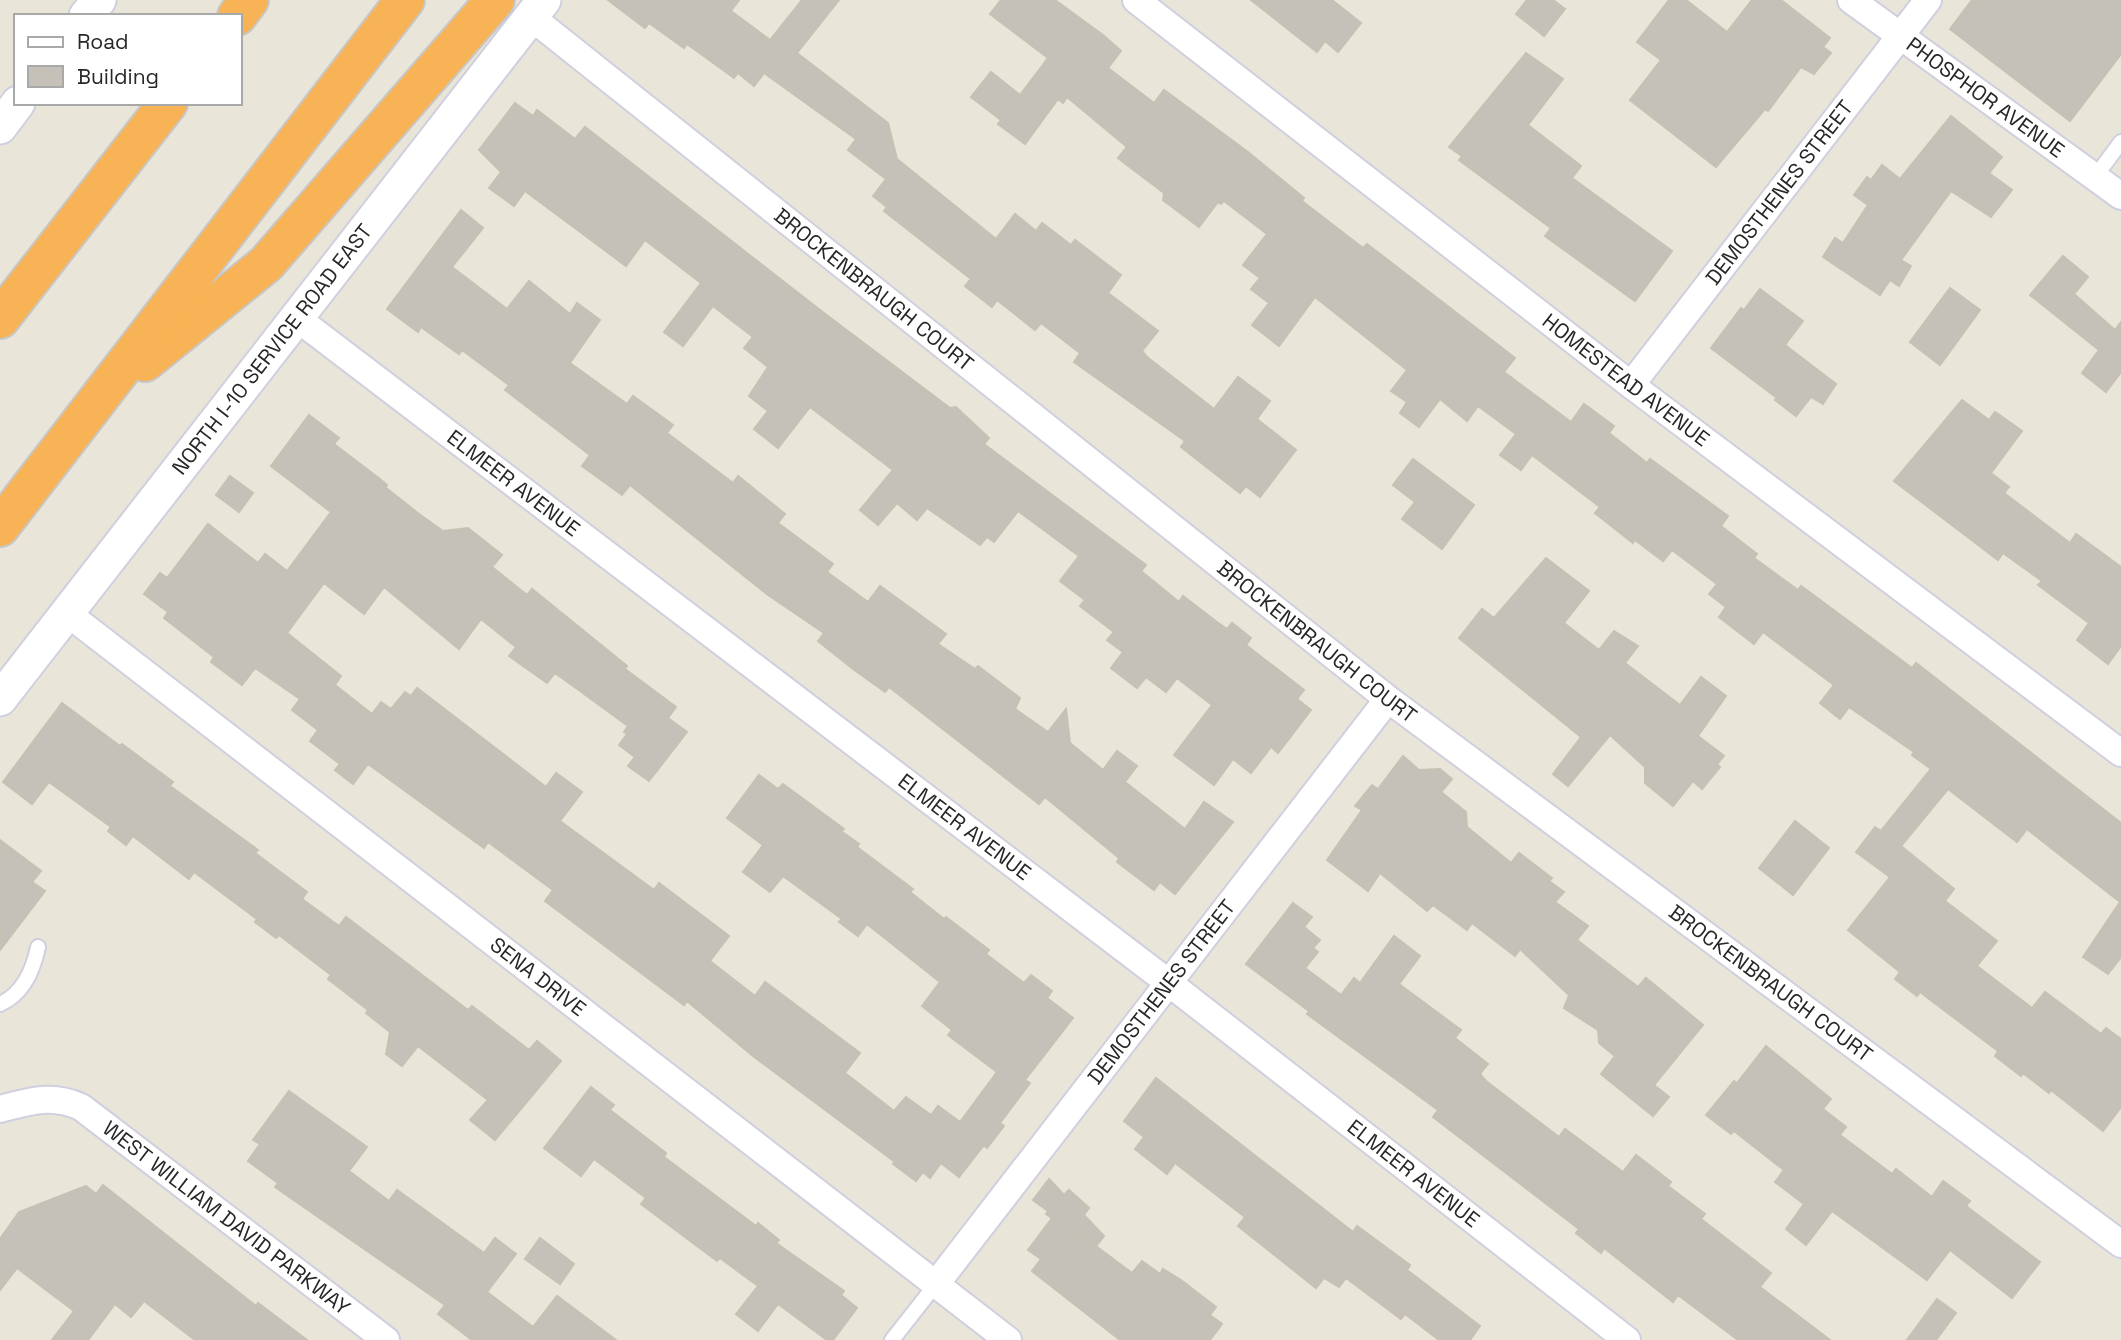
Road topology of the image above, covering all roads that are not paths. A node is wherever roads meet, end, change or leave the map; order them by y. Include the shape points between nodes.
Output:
1 (99, 0) edge
2 (405, 0) edge
3 (495, 0) edge
4 (1136, 0) edge
5 (1852, 0) edge
6 (1928, 0) edge
7 (538, 8) edge
8 (88, 14) edge
9 (1899, 37) junction
10 (0, 89) edge
11 (14, 100) edge
12 (15, 105) edge
13 (166, 105) edge
14 (0, 127) edge
15 (2121, 142) edge
16 (2095, 177) junction
17 (2121, 196) edge
18 (0, 319) edge
19 (298, 319) junction
20 (1631, 385) junction
21 (95, 403) junction
22 (0, 527) edge
23 (67, 613) junction
24 (0, 699) edge
25 (1388, 699) junction
26 (2121, 752) edge
27 (38, 947) dead end
28 (1169, 982) junction
29 (0, 1004) edge
30 (0, 1109) edge
31 (2121, 1244) edge
32 (936, 1284) junction
33 (386, 1340) edge
34 (892, 1340) edge
35 (1008, 1340) edge
36 (1627, 1340) edge

1 - 8 street
2 - 21 highway
3 - 21 highway via 266,264
4 - 20 street, HOMESTEAD AVENUE
5 - 9 street, PHOSPHOR AVENUE
6 - 9 street, DEMOSTHENES STREET
7 - 19 street, NORTH I-10 SERVICE ROAD EAST
7 - 25 street, BROCKENBRAUGH COURT
9 - 16 street, PHOSPHOR AVENUE
9 - 20 street, DEMOSTHENES STREET
10 - 11 street
12 - 14 street
13 - 18 highway
15 - 16 lane
16 - 17 street, PHOSPHOR AVENUE
19 - 23 street, NORTH I-10 SERVICE ROAD EAST
19 - 28 street, ELMEER AVENUE
20 - 26 street, HOMESTEAD AVENUE
21 - 22 highway
23 - 24 street, NORTH I-10 SERVICE ROAD EAST
23 - 32 street, SENA DRIVE
25 - 28 street, DEMOSTHENES STREET
25 - 31 street, BROCKENBRAUGH COURT
27 - 29 lane via 34,969 14,996
28 - 32 street, DEMOSTHENES STREET
28 - 36 street, ELMEER AVENUE
30 - 33 street, WEST WILLIAM DAVID PARKWAY via 36,1099 66,1100 81,1107
32 - 34 lane
32 - 35 street, SENA DRIVE

